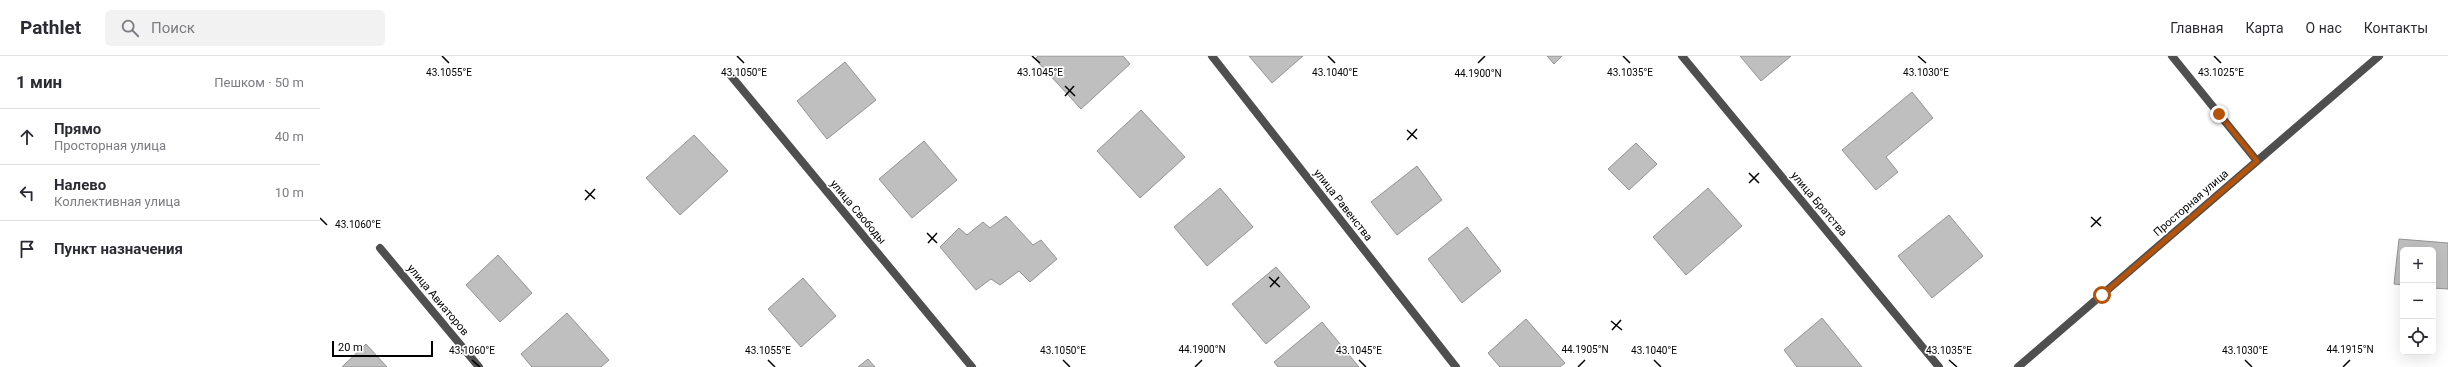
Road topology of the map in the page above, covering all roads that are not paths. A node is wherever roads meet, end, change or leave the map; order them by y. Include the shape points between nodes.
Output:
1 (1212, 56) edge
2 (1682, 56) edge
3 (2172, 56) edge
4 (2379, 56) edge
5 (727, 71) dead end
6 (2257, 161) junction
7 (380, 248) dead end
8 (479, 367) edge
9 (972, 367) edge
10 (1456, 367) edge
11 (1939, 367) edge
12 (2018, 367) edge

1 - 10 street, улица Равенства
2 - 11 street, улица Братства
3 - 6 street
4 - 6 street, Просторная улица
5 - 9 street, улица Свободы
6 - 12 street, Просторная улица
7 - 8 street, улица Авиаторов

